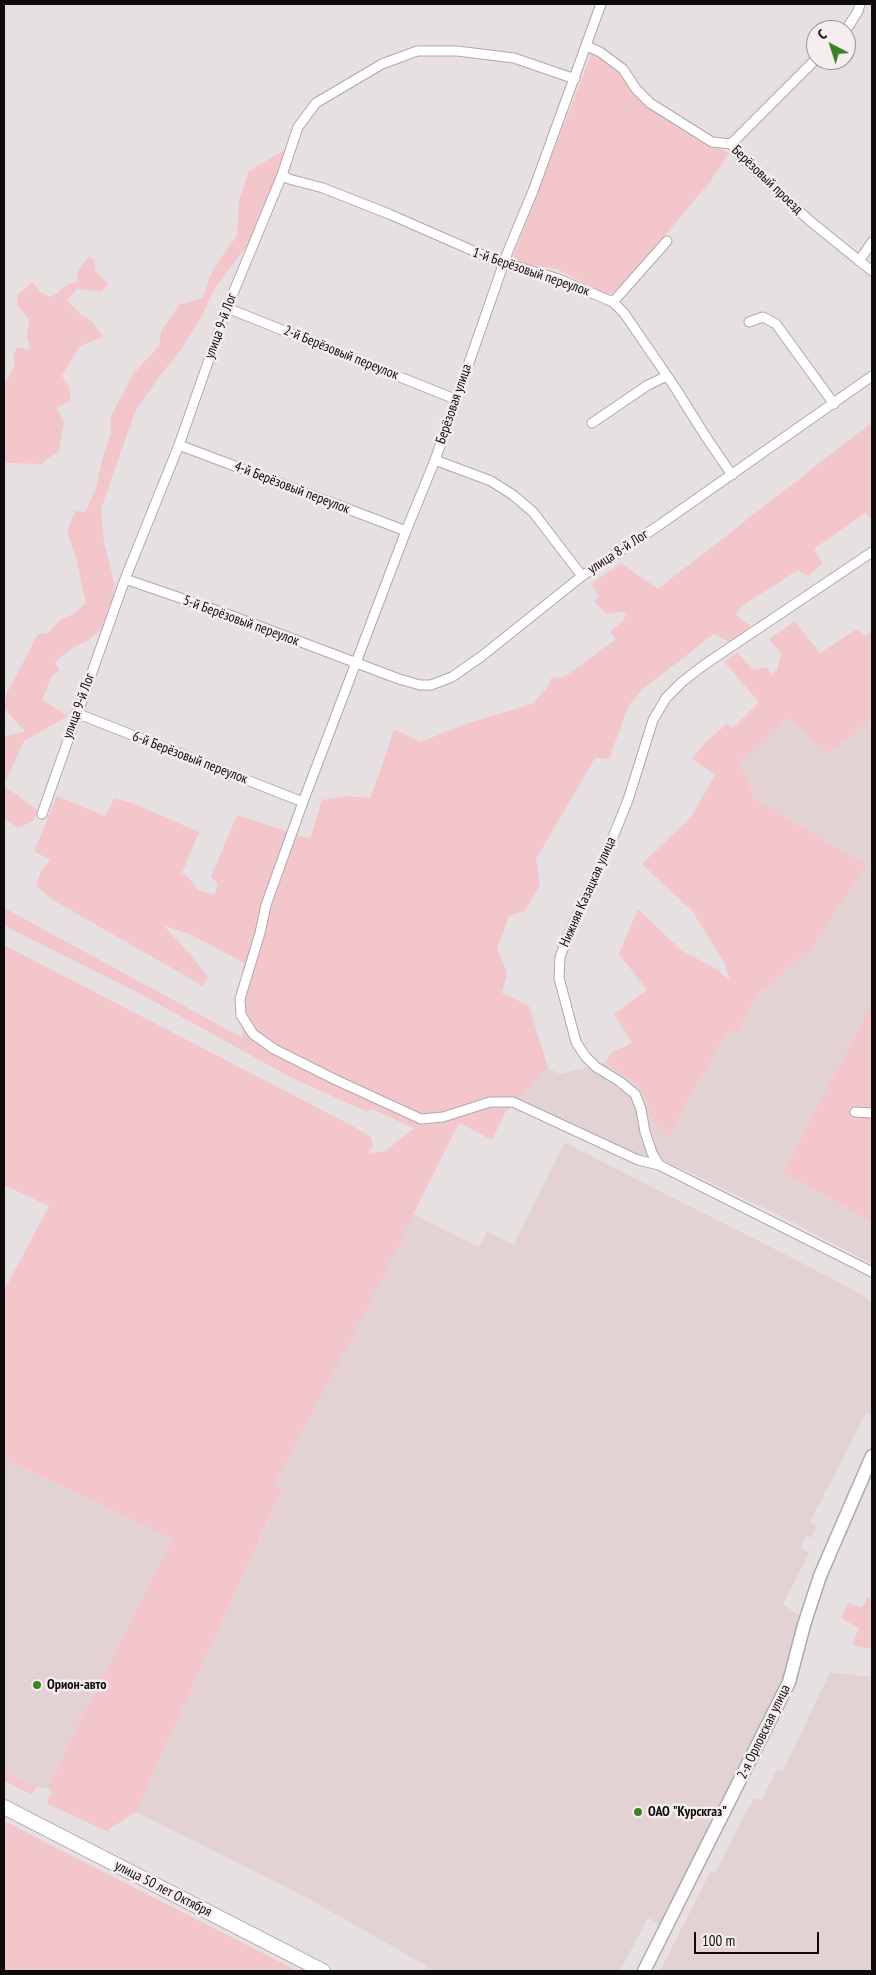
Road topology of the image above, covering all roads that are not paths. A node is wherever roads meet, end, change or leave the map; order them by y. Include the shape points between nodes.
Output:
1 (601, 4) edge
2 (860, 4) edge
3 (852, 20) edge
4 (587, 46) junction
5 (806, 69) edge
6 (575, 79) junction
7 (731, 144) junction
8 (282, 175) junction
9 (667, 241) dead end
10 (872, 242) edge
11 (859, 261) junction
12 (503, 263) junction
13 (872, 270) edge
14 (614, 302) junction
15 (227, 308) junction
16 (749, 322) dead end
17 (667, 376) junction
18 (872, 376) edge
19 (455, 399) junction
20 (834, 404) junction
21 (592, 423) dead end
22 (178, 445) junction
23 (435, 460) junction
24 (732, 475) junction
25 (406, 531) junction
26 (872, 552) edge
27 (582, 576) junction
28 (125, 579) junction
29 (356, 665) junction
30 (76, 713) junction
31 (303, 802) junction
32 (42, 814) dead end
33 (855, 1112) dead end
34 (872, 1114) edge
35 (659, 1165) junction
36 (872, 1272) edge
37 (872, 1456) edge
38 (4, 1807) edge
39 (323, 1971) edge
40 (644, 1971) edge

1 - 4 street, Берёзовая улица
2 - 3 street
4 - 6 street, Берёзовая улица
4 - 7 street, Берёзовый проезд via 624,69 636,89 650,103 712,142
5 - 7 street
6 - 8 street, улица 9-й Лог via 514,58 457,51 417,51 382,64 316,103 298,127
6 - 12 street, Берёзовая улица
7 - 11 street, Берёзовый проезд via 795,207
8 - 12 street, 1-й Берёзовый переулок via 389,214
8 - 15 street, улица 9-й Лог
9 - 14 street
10 - 11 street
11 - 13 street, Берёзовый проезд
12 - 14 street, 1-й Берёзовый переулок via 556,278
12 - 19 street, Берёзовая улица
14 - 17 street, 1-й Берёзовый переулок
15 - 19 street, 2-й Берёзовый переулок
15 - 22 street, улица 9-й Лог
16 - 20 street via 763,317 776,324
17 - 21 street
17 - 24 street, 1-й Берёзовый переулок
18 - 20 street, улица 8-й Лог
19 - 23 street, Берёзовая улица
20 - 24 street, улица 8-й Лог
22 - 25 street, 4-й Берёзовый переулок
22 - 28 street, улица 9-й Лог
23 - 25 street, Берёзовая улица
23 - 27 street via 491,481 513,495 534,512
24 - 27 street, улица 8-й Лог
25 - 29 street, Берёзовая улица
26 - 35 street, Нижняя Казацкая улица via 704,665 666,698 653,720 628,800 560,957 559,978 576,1042 596,1067 635,1094 652,1153
27 - 29 street, улица 8-й Лог via 452,677 431,685 420,685
28 - 29 street, 5-й Берёзовый переулок via 228,614
28 - 30 street, улица 9-й Лог
29 - 31 street, Берёзовая улица
30 - 31 street, 6-й Берёзовый переулок
30 - 32 street, улица 9-й Лог
31 - 35 street, Берёзовая улица via 266,905 240,999 240,1015 253,1034 282,1053 336,1080 421,1118 443,1117 490,1102 513,1102 638,1160
33 - 34 street
35 - 36 street
37 - 40 street, 2-я Орловская улица via 820,1576 789,1682
38 - 39 main road, улица 50 лет Октября

